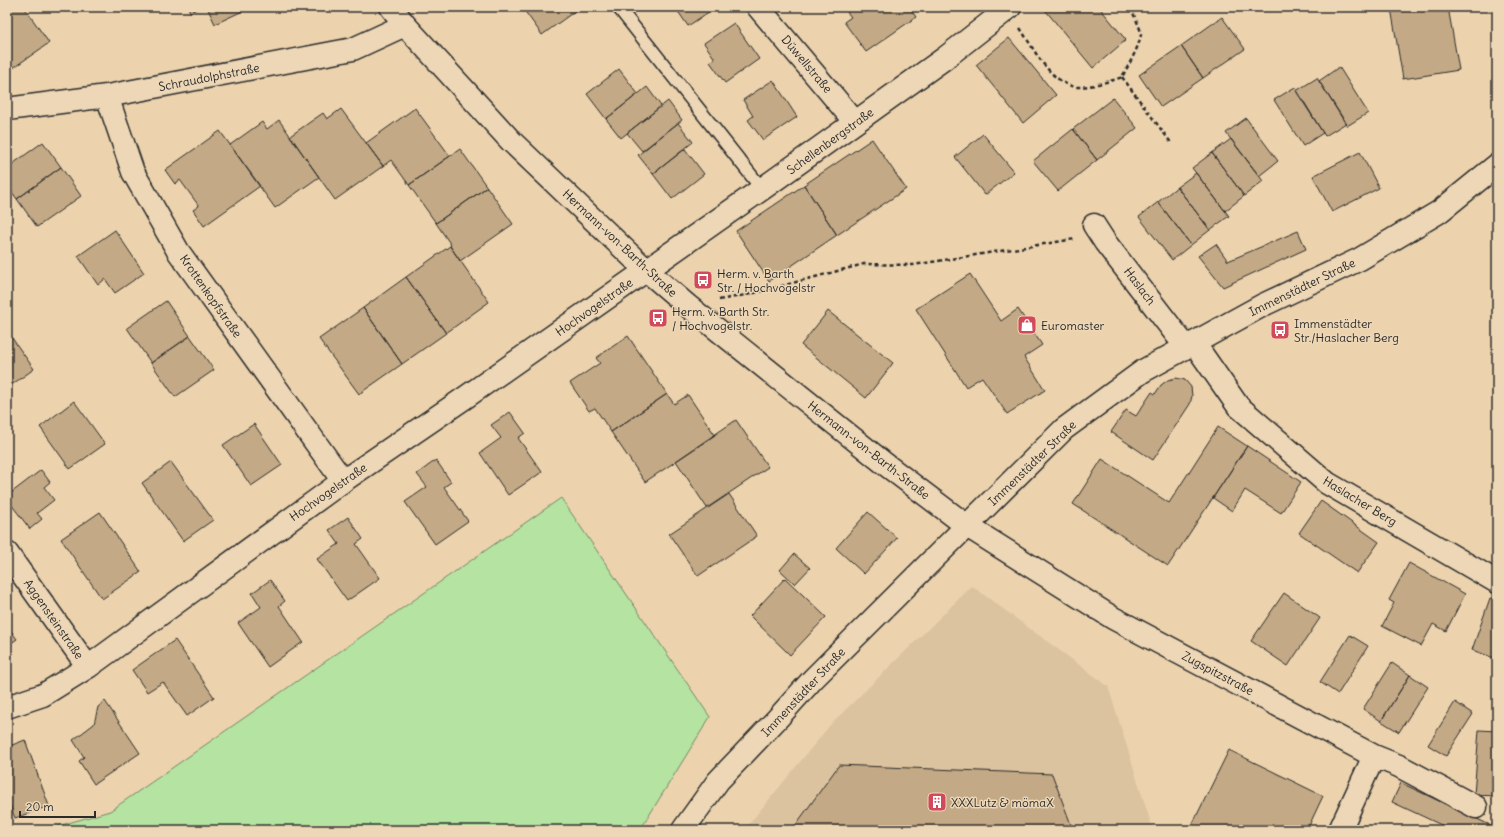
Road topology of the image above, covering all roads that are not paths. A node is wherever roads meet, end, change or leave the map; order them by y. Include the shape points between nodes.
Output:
1 (391, 7) edge
2 (618, 7) edge
3 (758, 7) edge
4 (1010, 7) edge
5 (405, 25) junction
6 (107, 96) junction
7 (7, 109) edge
8 (855, 122) junction
9 (1497, 165) edge
10 (762, 189) junction
11 (1100, 234) road end
12 (646, 270) junction
13 (1190, 345) junction
14 (343, 480) junction
15 (967, 526) junction
16 (7, 553) edge
17 (1497, 582) edge
18 (88, 666) junction
19 (7, 707) edge
20 (1374, 756) junction
21 (1476, 807) dead end
22 (683, 830) edge
23 (1340, 830) edge

1 - 5 street, Hermann-von-Barth-Straße
2 - 10 lane
3 - 8 street, Düwellstraße
4 - 8 street, Schellenbergstraße via 945,58
5 - 6 street, Schraudolphstraße via 353,49
5 - 12 street, Hermann-von-Barth-Straße via 511,141
6 - 7 street, Schraudolphstraße
6 - 14 street, Krottenkopfstraße via 133,172 178,251
8 - 10 street, Schellenbergstraße
9 - 13 street, Immenstädter Straße via 1440,212 1360,259 1264,305
10 - 12 street, Schellenbergstraße
11 - 13 street, Haslach
12 - 14 street, Hochvogelstraße
12 - 15 street, Hermann-von-Barth-Straße via 885,464
13 - 15 street, Immenstädter Straße via 1143,371 1064,429
13 - 17 street, Haslacher Berg via 1238,406 1327,483
14 - 18 street, Hochvogelstraße
15 - 20 street, Zugspitzstraße via 1113,618
15 - 22 street, Immenstädter Straße via 813,679 718,781
16 - 18 street, Aggensteinstraße
18 - 19 street, Hochvogelstraße via 43,695
20 - 21 street, Zugspitzstraße via 1399,766
20 - 23 street

